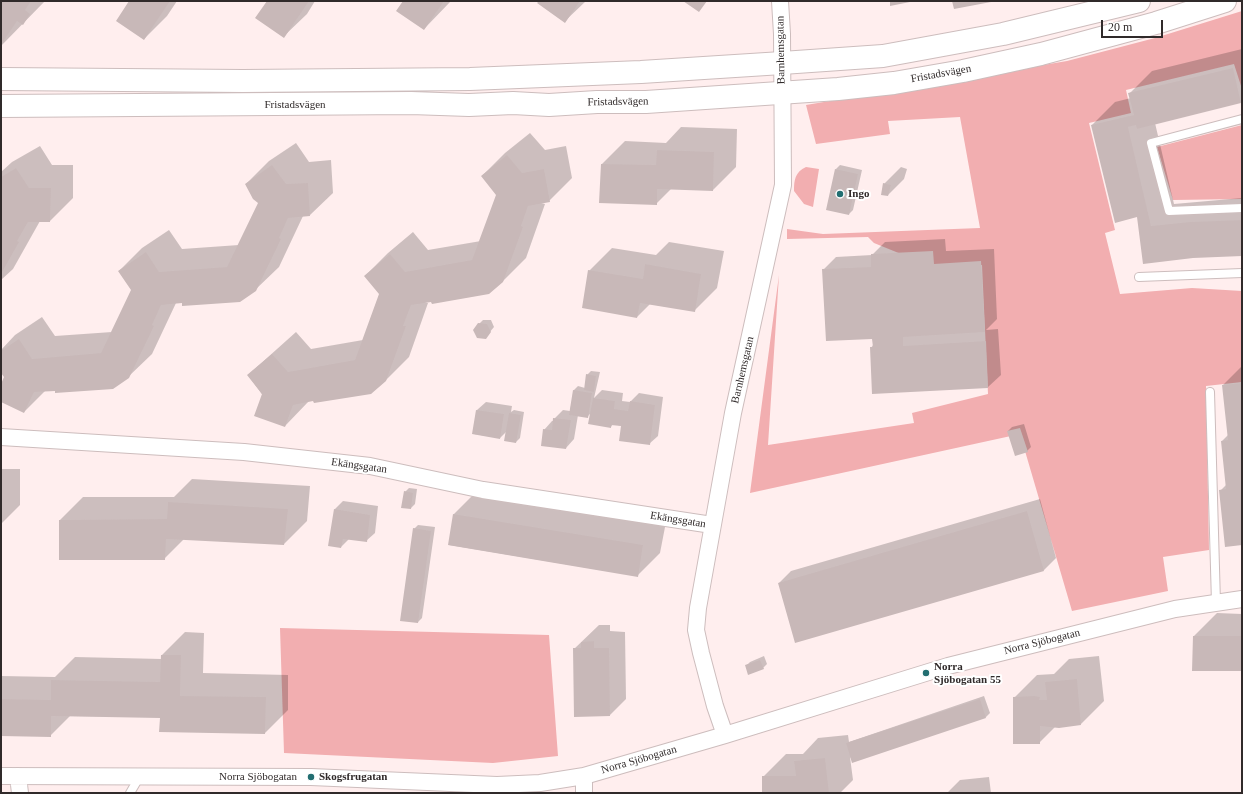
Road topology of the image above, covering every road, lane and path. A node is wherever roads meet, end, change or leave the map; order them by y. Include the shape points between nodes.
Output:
1 (780, 1) edge
2 (1139, 1) edge
3 (1225, 1) edge
4 (782, 63) junction
5 (1, 79) edge
6 (782, 93) junction
7 (1, 106) edge
8 (1242, 119) edge
9 (1242, 208) edge
10 (1242, 273) edge
11 (1139, 277) dead end
12 (1210, 392) dead end
13 (1, 437) edge
14 (712, 525) junction
15 (1242, 600) edge
16 (1216, 602) junction
17 (725, 735) junction
18 (140, 775) junction
19 (1, 776) edge
20 (18, 776) junction
21 (584, 776) junction
22 (20, 793) edge
23 (130, 793) edge
24 (584, 793) edge

1 - 4 street, Barnhemsgatan
2 - 4 street via 1003,34 898,53
3 - 6 street, Fristadsvägen via 1156,23 1041,54 963,71 894,82
4 - 5 street via 470,79
4 - 6 street, Barnhemsgatan
6 - 7 street, Fristadsvägen via 549,105 411,103
6 - 14 street, Barnhemsgatan via 783,185 733,413
8 - 9 lane via 1151,143 1169,210
10 - 11 lane
12 - 16 lane
13 - 14 street, Ekängsgatan via 244,452 362,466 483,490
14 - 17 street, Barnhemsgatan via 696,630
15 - 16 street, Norra Sjöbogatan
16 - 17 street, Norra Sjöbogatan via 1175,609 948,666
17 - 21 street, Norra Sjöbogatan
18 - 20 street, Norra Sjöbogatan
18 - 21 street, Norra Sjöbogatan via 311,777 497,785 540,783
18 - 23 lane
19 - 20 street, Norra Sjöbogatan
20 - 22 street
21 - 24 street

